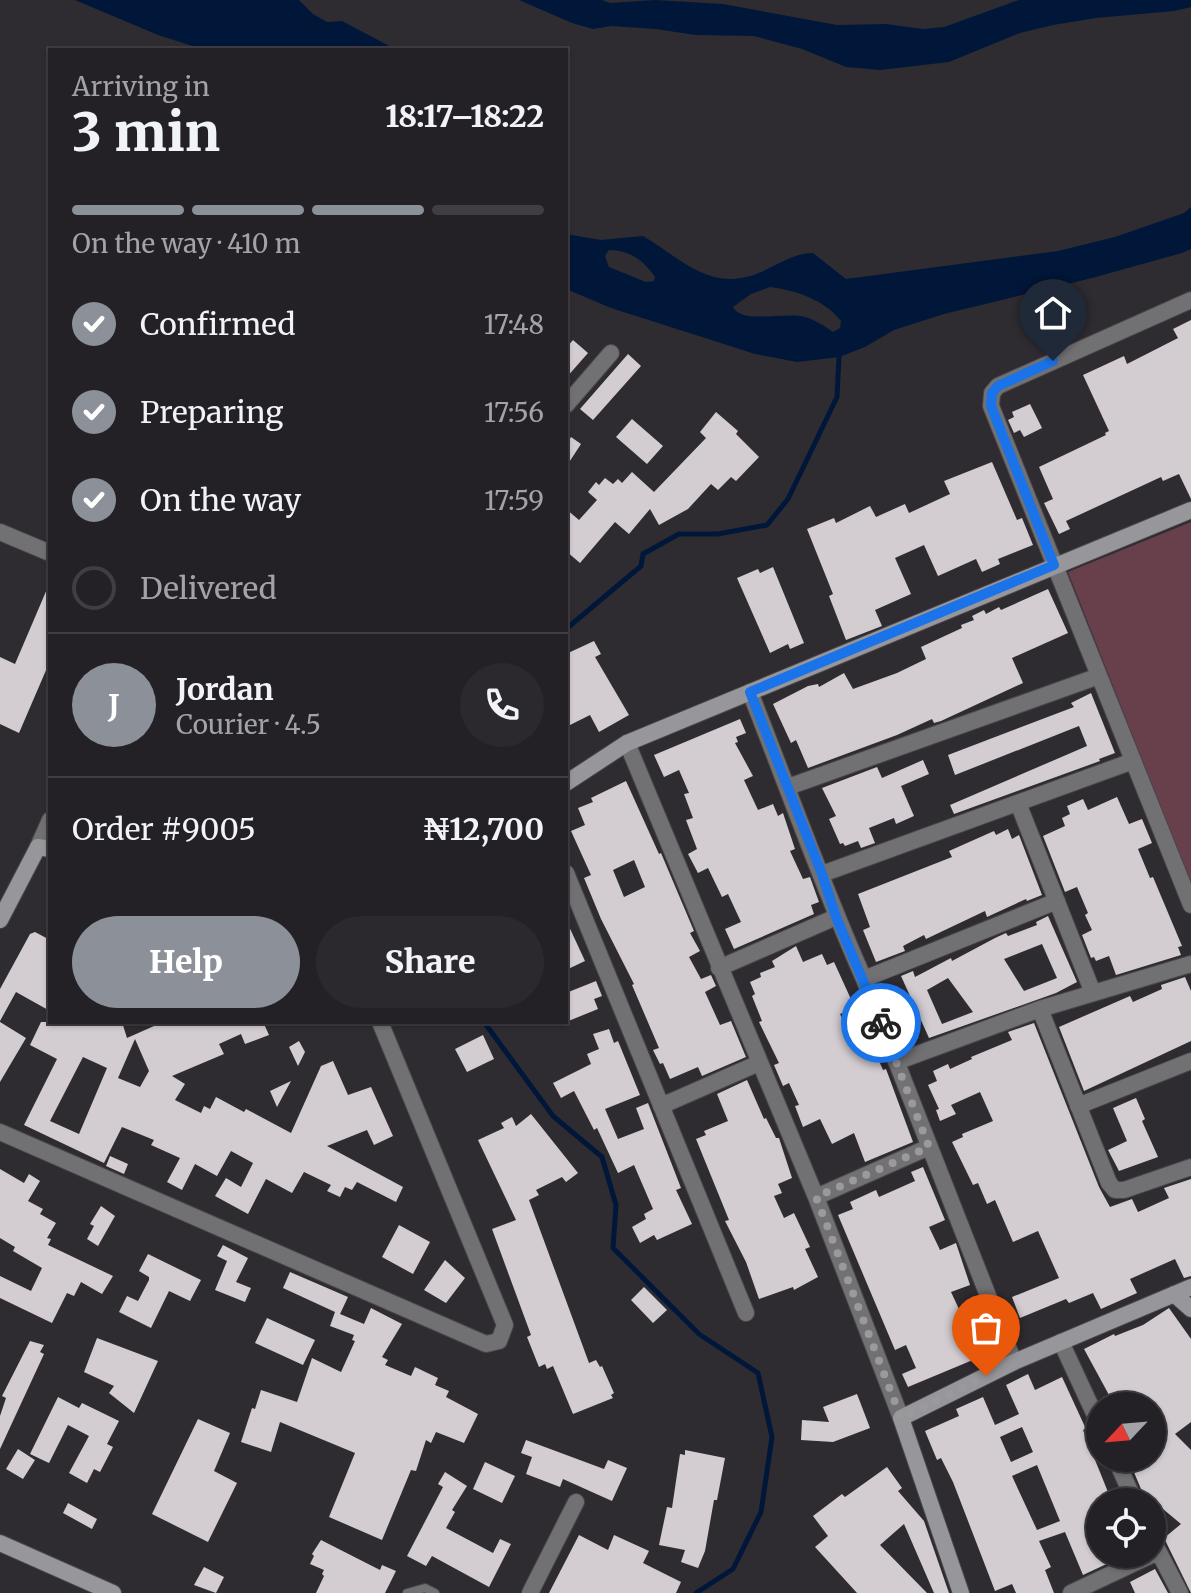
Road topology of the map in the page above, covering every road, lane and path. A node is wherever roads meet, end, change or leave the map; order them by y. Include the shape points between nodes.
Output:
1 (1191, 300) edge
2 (611, 353) dead end
3 (568, 403) edge
4 (1191, 510) edge
5 (0, 532) edge
6 (48, 552) edge
7 (1054, 565) junction
8 (1099, 676) junction
9 (750, 692) junction
10 (627, 743) junction
11 (1133, 761) junction
12 (568, 782) edge
13 (788, 787) junction
14 (1018, 803) junction
15 (44, 848) edge
16 (822, 874) junction
17 (568, 878) edge
18 (1057, 901) junction
19 (1191, 905) edge
20 (836, 917) junction
21 (0, 920) edge
22 (1191, 964) edge
23 (719, 968) junction
24 (864, 979) junction
25 (1093, 993) junction
26 (1040, 1009) junction
27 (381, 1024) edge
28 (1191, 1061) edge
29 (896, 1062) junction
30 (759, 1063) junction
31 (661, 1106) junction
32 (1078, 1106) junction
33 (0, 1132) edge
34 (929, 1147) junction
35 (1191, 1167) edge
36 (816, 1197) junction
37 (1191, 1287) edge
38 (1174, 1294) junction
39 (1191, 1309) edge
40 (746, 1313) dead end
41 (1061, 1342) junction
42 (1014, 1362) junction
43 (1086, 1396) edge
44 (901, 1418) junction
45 (576, 1502) dead end
46 (0, 1543) edge
47 (1166, 1566) edge
48 (1115, 1568) edge
49 (113, 1593) edge
50 (407, 1593) edge
51 (435, 1593) edge
52 (530, 1593) edge
53 (961, 1593) edge
54 (1071, 1593) edge
55 (1180, 1593) edge

1 - 7 street via 992,393 991,406
2 - 3 street
4 - 7 street
5 - 6 street
7 - 8 street
7 - 9 street
8 - 11 street
8 - 13 street
9 - 10 street
9 - 13 street
10 - 12 street
10 - 23 street
11 - 14 street
11 - 19 street
13 - 16 street
14 - 16 street
14 - 18 street
15 - 21 street
16 - 20 street
17 - 31 street
18 - 24 street
18 - 25 street
20 - 23 street
20 - 24 street
22 - 25 street
23 - 30 street
24 - 29 street
25 - 26 street
26 - 29 street
26 - 32 street
27 - 33 street via 505,1325 499,1341 486,1344
28 - 32 street
29 - 34 street
30 - 31 street
30 - 36 street
31 - 40 street
32 - 35 street via 1115,1190
34 - 36 street
34 - 42 street
36 - 44 street
37 - 38 street
38 - 39 street
38 - 41 street
41 - 42 street
41 - 43 street
42 - 44 street
44 - 53 street
45 - 52 street
46 - 49 street
47 - 55 street
48 - 54 street
50 - 51 lane via 425,1588

